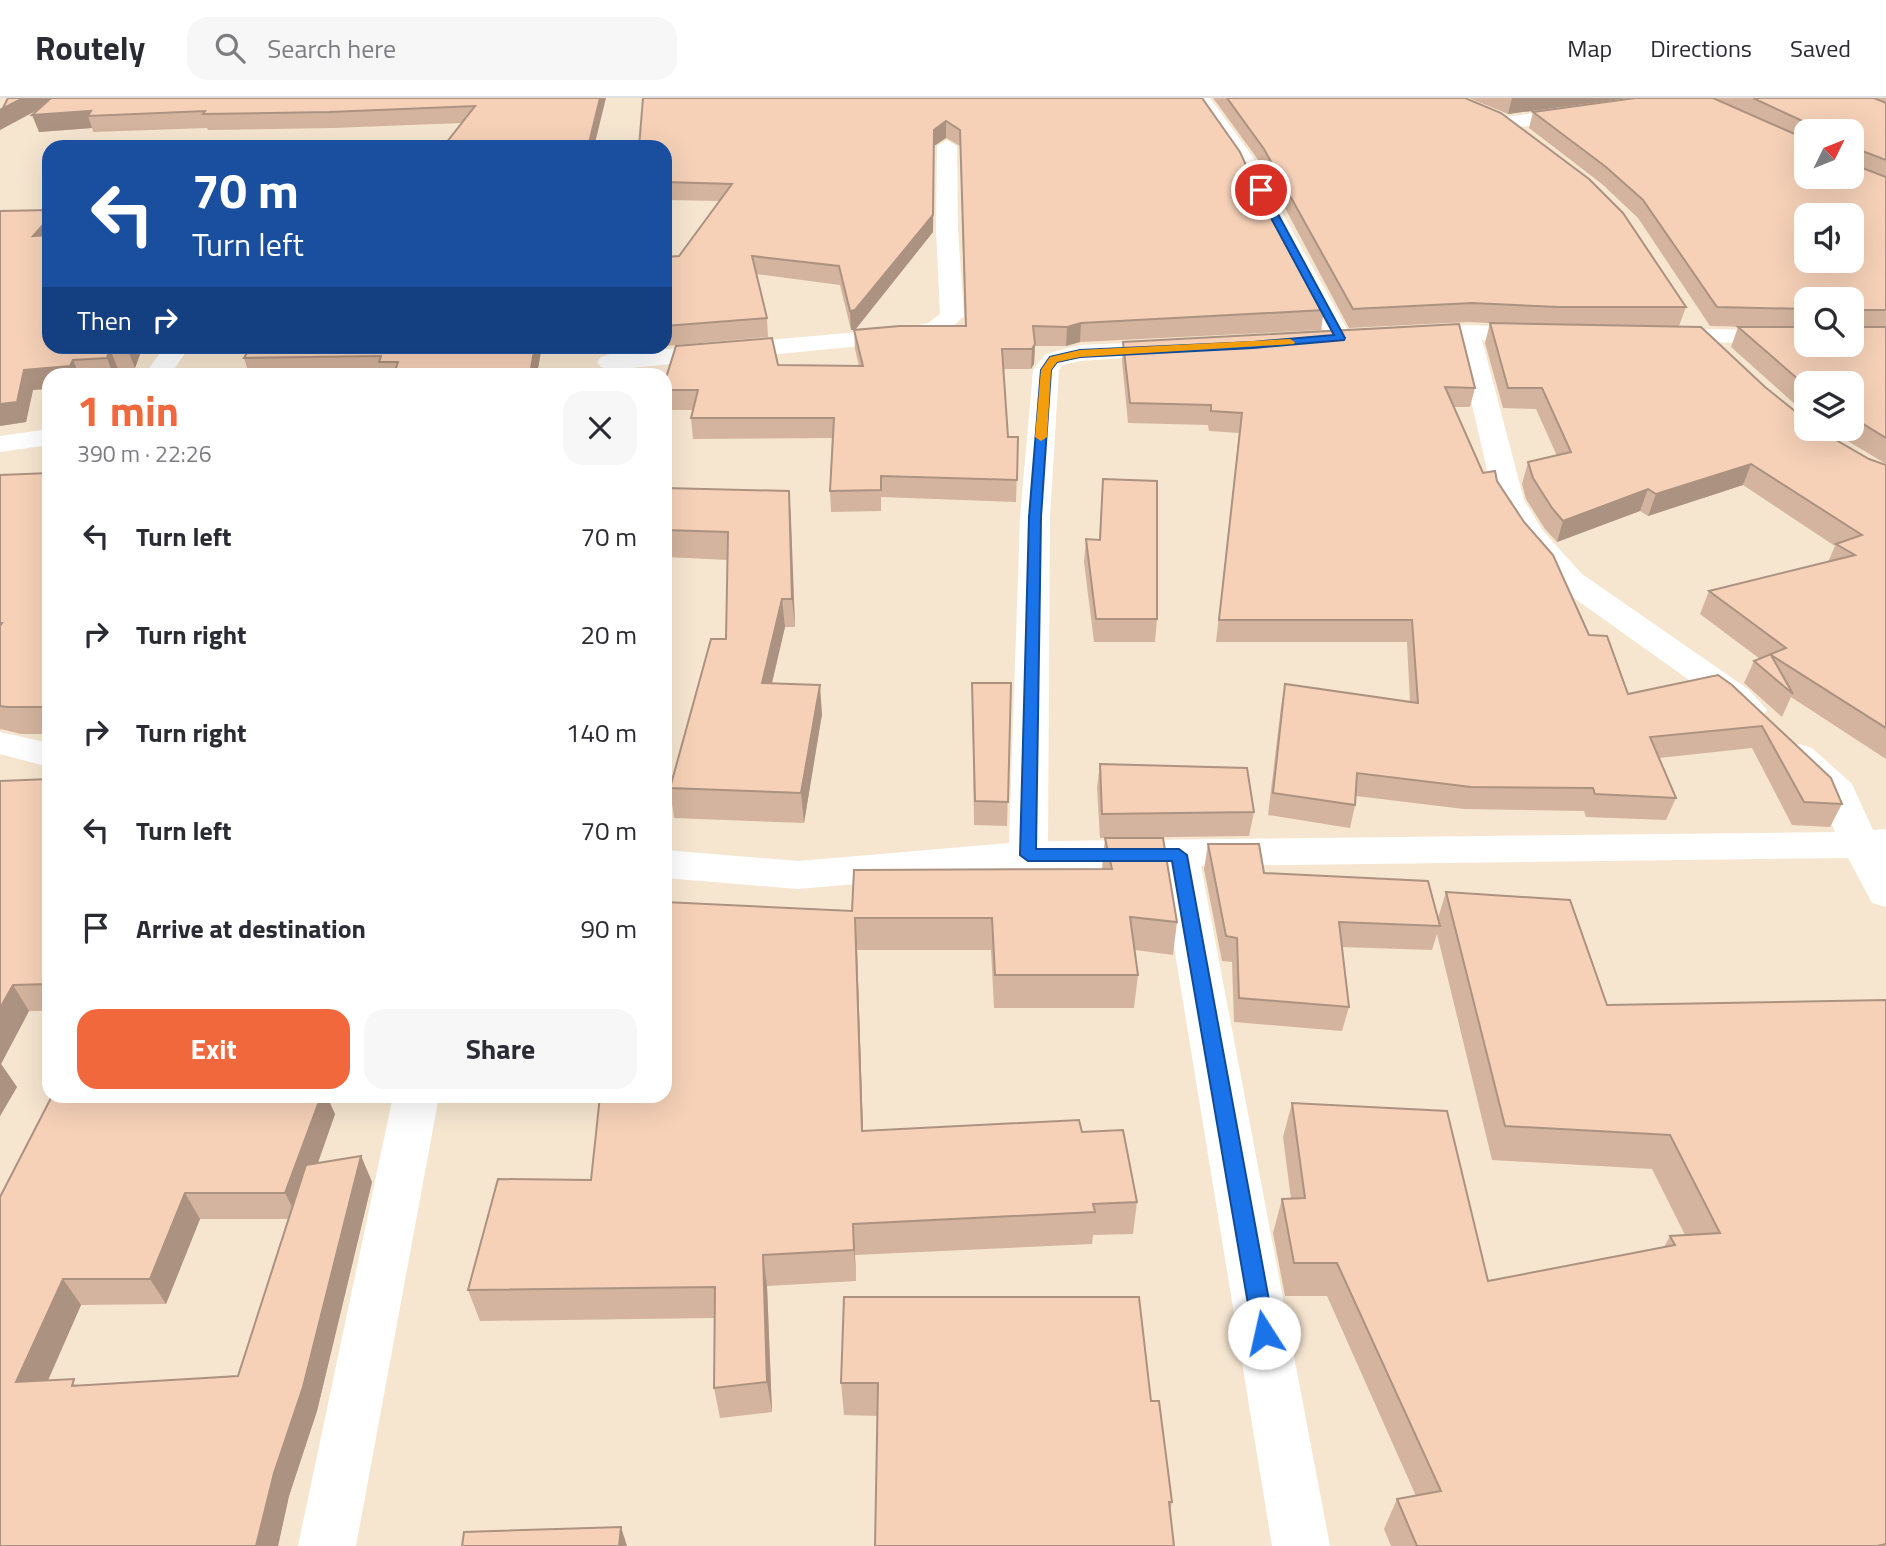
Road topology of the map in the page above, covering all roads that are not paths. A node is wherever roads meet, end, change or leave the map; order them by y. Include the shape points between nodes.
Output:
1 (1201, 98) edge
2 (1678, 99) edge
3 (1526, 140) edge
4 (947, 146) edge
5 (1694, 325) junction
6 (1468, 332) junction
7 (1567, 336) edge
8 (1634, 336) edge
9 (1794, 336) edge
10 (1200, 348) edge
11 (605, 361) edge
12 (1730, 363) edge
13 (42, 438) edge
14 (0, 444) edge
15 (0, 743) edge
16 (42, 753) edge
17 (1873, 844) edge
18 (1028, 855) junction
19 (1179, 855) junction
20 (672, 865) edge
21 (1886, 893) edge
22 (415, 1103) edge
23 (327, 1546) edge
24 (1301, 1546) edge

1 - 6 street via 1250,167 1271,212 1350,337
2 - 3 street via 1495,119
4 - 11 street via 952,316 936,329
5 - 8 street
5 - 9 street
5 - 12 street
6 - 7 street
6 - 17 street via 1509,500 1531,536 1571,581 1736,697 1839,793
10 - 18 street via 1080,354 1054,359 1046,370 1035,517
13 - 14 street
15 - 16 street
17 - 19 street
17 - 21 street
18 - 19 street
18 - 20 street via 799,875
19 - 24 street
22 - 23 street

